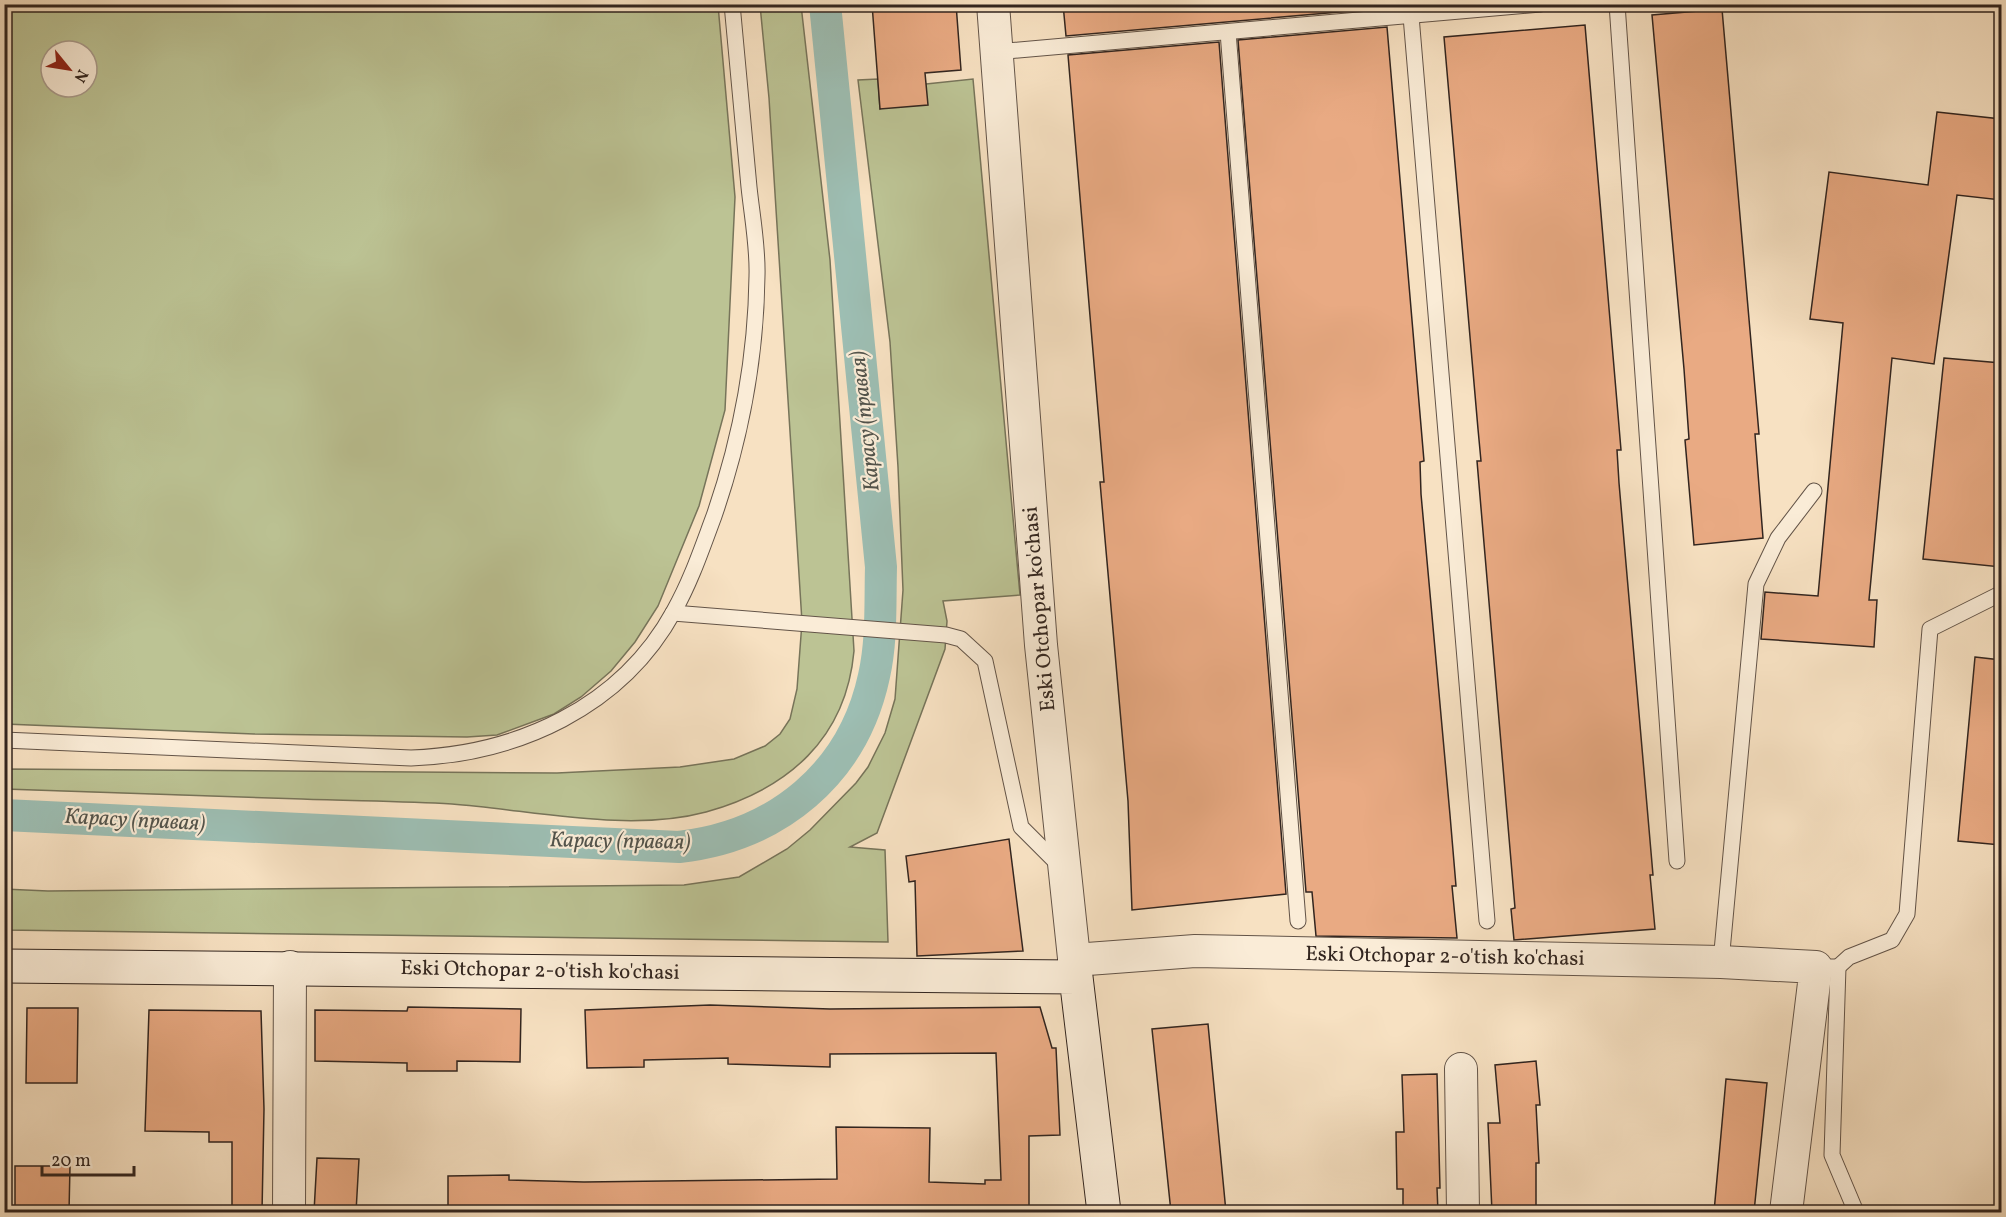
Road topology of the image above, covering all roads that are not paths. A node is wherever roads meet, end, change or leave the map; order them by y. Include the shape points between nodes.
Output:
1 (732, 4) edge
2 (993, 4) edge
3 (1540, 4) edge
4 (1617, 4) edge
5 (1411, 16) junction
6 (1228, 32) junction
7 (996, 52) junction
8 (1814, 491) dead end
9 (2001, 593) edge
10 (673, 613) junction
11 (4, 740) edge
12 (1677, 861) dead end
13 (1066, 871) junction
14 (1298, 921) dead end
15 (1487, 921) dead end
16 (1721, 962) junction
17 (4, 966) edge
18 (1827, 967) junction
19 (290, 968) junction
20 (1075, 969) junction
21 (1461, 1069) dead end
22 (289, 1212) edge
23 (1104, 1212) edge
24 (1463, 1212) edge
25 (1786, 1212) edge
26 (1857, 1212) edge

1 - 10 lane via 758,274 753,343 744,411 728,476
2 - 7 street, Eski Otchopar ko'chasi
3 - 5 lane
4 - 12 lane
5 - 6 lane
5 - 15 lane
6 - 7 lane
6 - 14 lane
7 - 13 street, Eski Otchopar ko'chasi via 1041,645
8 - 16 lane via 1778,538 1756,584
9 - 18 lane via 1930,629 1907,914 1892,940
10 - 11 lane via 646,652 591,704 540,731 467,753 411,758
10 - 13 lane via 961,639 985,661 1021,827
13 - 20 street, Eski Otchopar ko'chasi
16 - 18 street, Eski Otchopar 2-o'tish ko'chasi
16 - 20 street, Eski Otchopar 2-o'tish ko'chasi via 1195,951
17 - 19 street, Eski Otchopar 2-o'tish ko'chasi
18 - 25 street
18 - 26 lane via 1832,1155
19 - 20 street, Eski Otchopar 2-o'tish ko'chasi
19 - 22 street
20 - 23 street, Eski Otchopar ko'chasi
21 - 24 street

